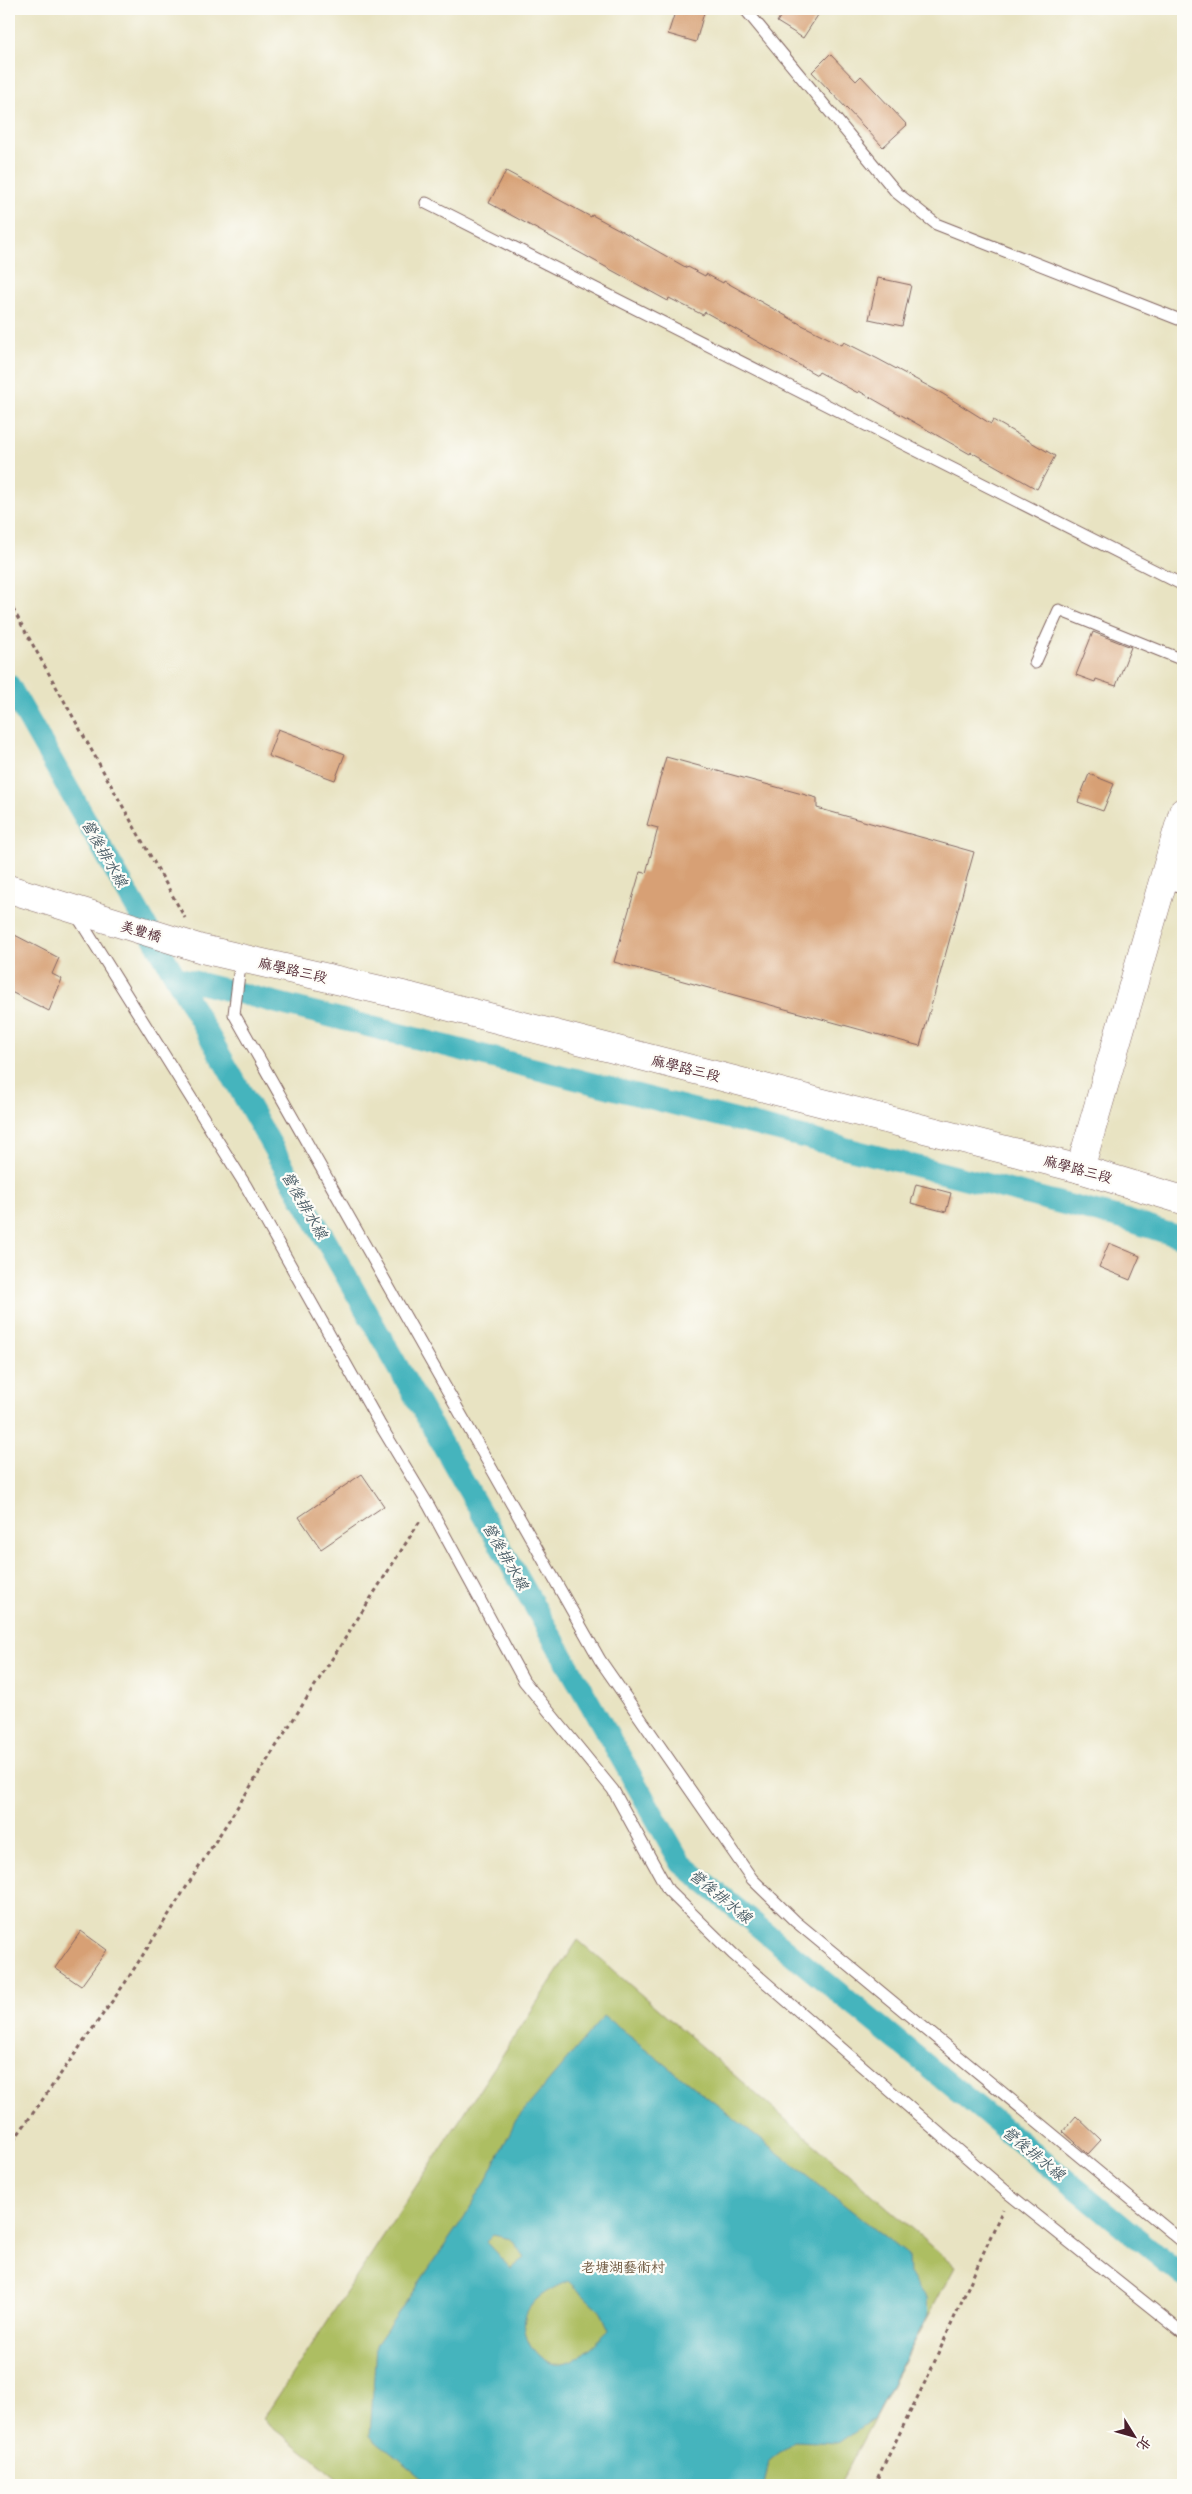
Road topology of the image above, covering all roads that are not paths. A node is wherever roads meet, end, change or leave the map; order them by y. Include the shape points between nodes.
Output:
1 (745, 9) edge
2 (426, 203) dead end
3 (1183, 321) edge
4 (1183, 585) edge
5 (1183, 660) edge
6 (1035, 663) dead end
7 (1183, 812) edge
8 (1173, 884) edge
9 (9, 889) edge
10 (85, 914) junction
11 (194, 946) joint
12 (241, 958) junction
13 (1080, 1169) junction
14 (1183, 1200) edge
15 (1183, 2242) edge
16 (1183, 2333) edge

1 - 3 lane via 897,193 936,224
2 - 4 lane
5 - 6 lane via 1059,610
7 - 8 main road
8 - 13 main road
9 - 10 main road, 美豐橋
10 - 11 main road, 美豐橋
10 - 16 lane via 246,1186 429,1506 524,1681 613,1790 668,1890 733,1954 1010,2194
11 - 12 main road, 麻學路三段
12 - 13 main road, 麻學路三段 via 421,1000
12 - 15 lane via 234,1014 600,1660 752,1880 795,1922
13 - 14 main road, 麻學路三段

